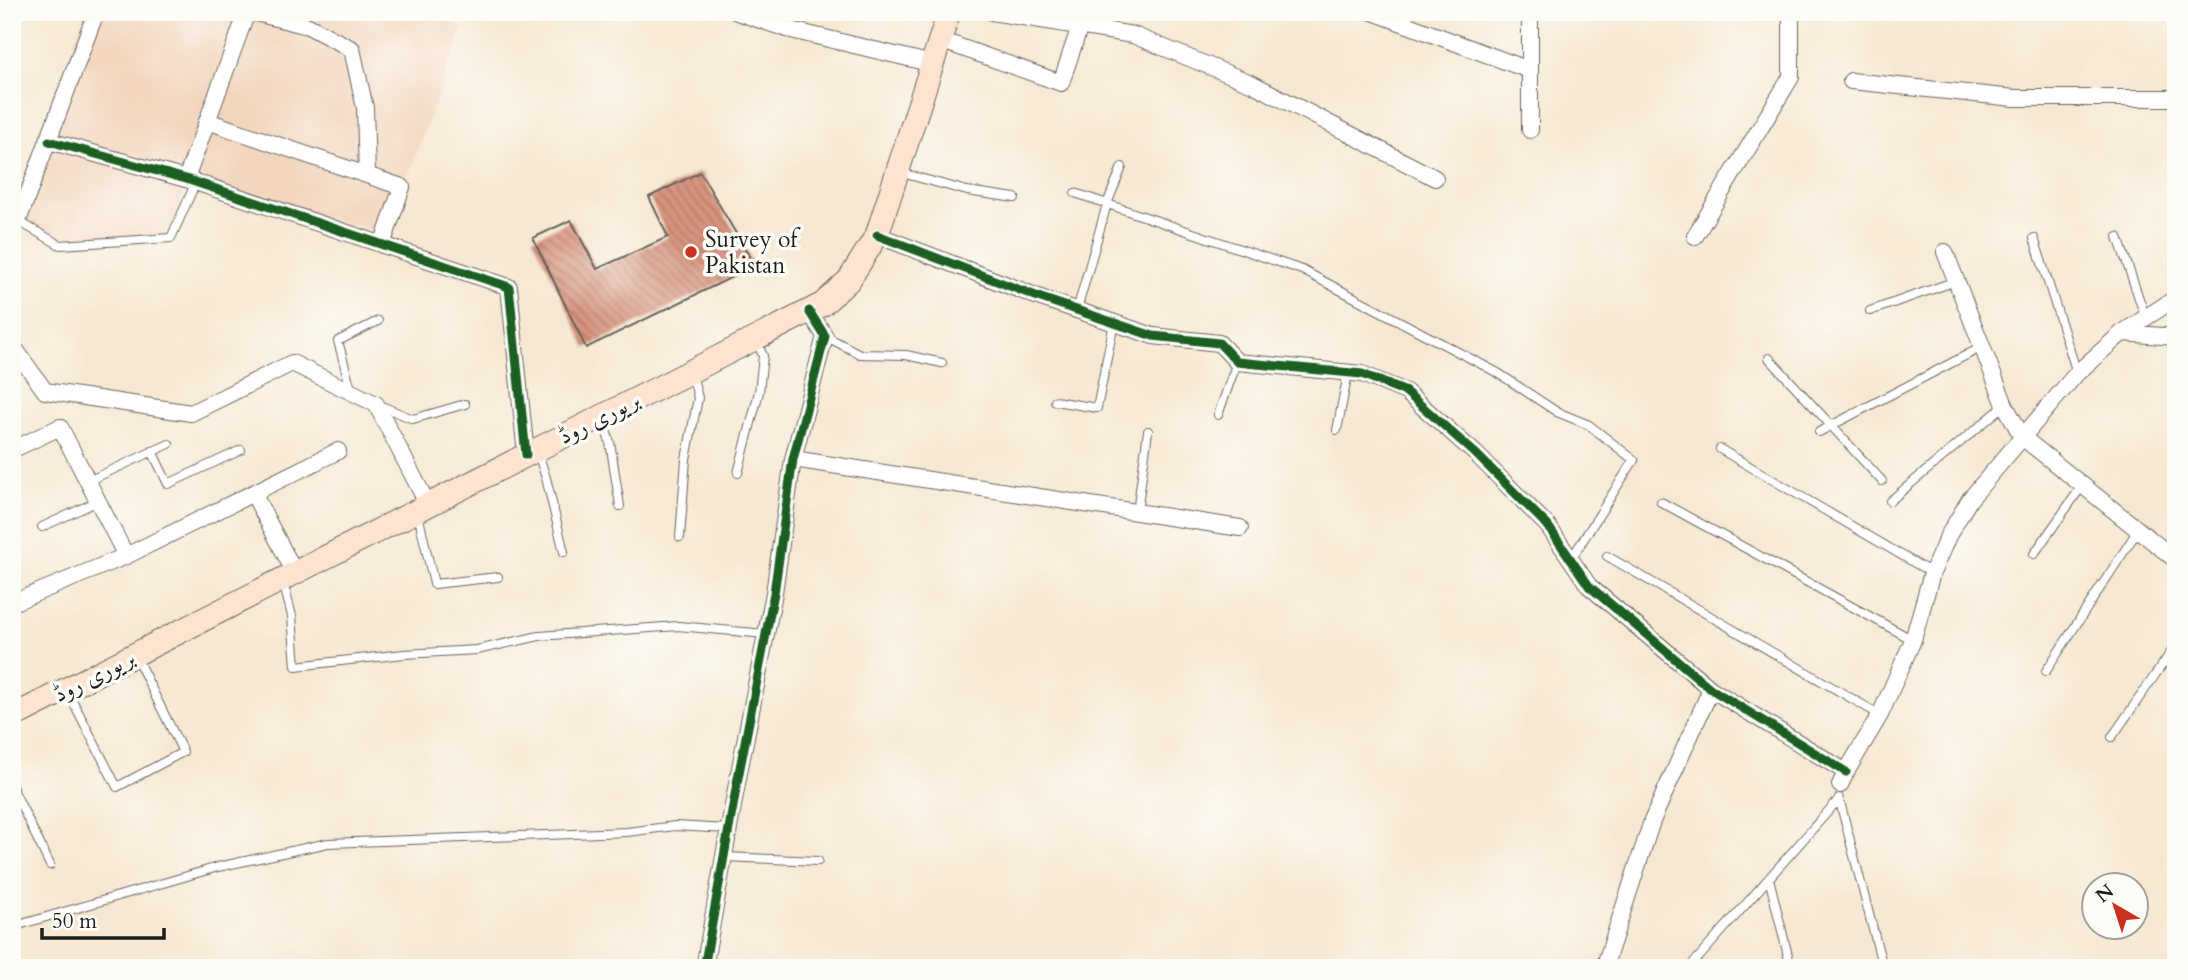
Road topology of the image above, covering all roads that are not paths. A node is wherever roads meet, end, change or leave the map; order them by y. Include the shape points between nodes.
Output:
1 (96, 12) edge
2 (247, 12) edge
3 (252, 12) edge
4 (737, 12) edge
5 (950, 12) edge
6 (992, 12) edge
7 (1373, 12) edge
8 (1530, 12) edge
9 (1791, 12) edge
10 (311, 19) edge
11 (1080, 26) junction
12 (940, 40) junction
13 (933, 64) junction
14 (1529, 70) junction
15 (1851, 81) dead end
16 (2176, 98) edge
17 (207, 121) junction
18 (1530, 130) dead end
19 (49, 141) junction
20 (1122, 167) dead end
21 (897, 172) junction
22 (367, 175) junction
23 (1434, 178) dead end
24 (191, 181) junction
25 (1075, 193) dead end
26 (1015, 198) dead end
27 (1107, 204) junction
28 (18, 221) joint
29 (877, 235) junction
30 (1695, 236) dead end
31 (2118, 236) dead end
32 (2034, 238) dead end
33 (382, 245) junction
34 (1944, 252) dead end
35 (1956, 281) junction
36 (2176, 298) edge
37 (1077, 310) junction
38 (809, 311) junction
39 (1870, 311) dead end
40 (2145, 317) junction
41 (378, 320) dead end
42 (1114, 323) junction
43 (2122, 333) junction
44 (825, 336) junction
45 (2176, 337) edge
46 (755, 339) junction
47 (12, 345) edge
48 (1982, 347) junction
49 (1769, 358) dead end
50 (1237, 362) junction
51 (942, 363) dead end
52 (691, 371) junction
53 (1348, 373) junction
54 (2077, 373) junction
55 (351, 392) junction
56 (1055, 401) dead end
57 (376, 404) junction
58 (465, 404) dead end
59 (2005, 405) junction
60 (1218, 415) dead end
61 (601, 417) junction
62 (1832, 424) junction
63 (1337, 430) dead end
64 (1148, 431) dead end
65 (1819, 432) dead end
66 (2022, 437) junction
67 (169, 444) dead end
68 (1720, 449) dead end
69 (12, 450) edge
70 (241, 450) dead end
71 (152, 451) junction
72 (338, 451) dead end
73 (531, 452) junction
74 (793, 459) junction
75 (738, 472) dead end
76 (88, 481) junction
77 (1882, 481) dead end
78 (2082, 486) junction
79 (253, 493) junction
80 (98, 501) junction
81 (1890, 501) dead end
82 (1661, 502) dead end
83 (620, 506) dead end
84 (422, 508) junction
85 (1137, 512) junction
86 (42, 527) dead end
87 (1240, 528) dead end
88 (2138, 530) junction
89 (680, 537) dead end
90 (564, 552) dead end
91 (2034, 554) dead end
92 (125, 556) junction
93 (1607, 556) dead end
94 (1571, 559) junction
95 (2176, 560) edge
96 (1932, 573) junction
97 (289, 576) junction
98 (498, 577) dead end
99 (12, 603) edge
100 (766, 634) junction
101 (1913, 640) junction
102 (2176, 645) edge
103 (134, 655) junction
104 (2046, 671) dead end
105 (1711, 689) junction
106 (66, 690) junction
107 (1880, 715) junction
108 (12, 717) edge
109 (2112, 737) dead end
110 (1841, 785) junction
111 (12, 786) edge
112 (729, 829) junction
113 (724, 857) junction
114 (818, 861) dead end
115 (50, 865) dead end
116 (1769, 878) junction
117 (12, 927) edge
118 (704, 968) edge
119 (1604, 968) edge
120 (1692, 968) edge
121 (1791, 968) edge
122 (1883, 968) edge

1 - 19 street
2 - 17 street
3 - 10 street
4 - 13 street via 787,29
5 - 12 main road, بریوری روڈ
6 - 11 street
7 - 14 street
8 - 14 street
9 - 30 street via 1791,77
10 - 22 street via 352,49 365,108
11 - 12 street via 1061,83
11 - 23 street via 1133,35 1253,84
12 - 13 main road, بریوری روڈ
13 - 21 main road, بریوری روڈ
14 - 18 street
15 - 16 street via 2014,98
17 - 22 street
17 - 24 street
19 - 24 street
19 - 28 street
20 - 27 lane
21 - 26 lane
21 - 29 main road, بریوری روڈ
22 - 33 street via 402,187
24 - 28 lane via 171,238 60,245
24 - 33 street
25 - 27 lane
27 - 37 lane
27 - 94 lane via 1302,270 1487,367 1557,412 1589,425 1634,460
29 - 37 street
29 - 38 main road, بریوری روڈ via 849,280
31 - 40 lane
32 - 54 lane
33 - 73 street via 509,287
34 - 35 street
35 - 39 lane
35 - 48 street
36 - 40 street
37 - 42 street
38 - 44 street
38 - 46 main road, بریوری روڈ
40 - 43 street
41 - 55 lane via 338,341
42 - 50 street via 1153,336 1219,343
42 - 56 lane via 1097,408
43 - 45 street
43 - 54 street
44 - 51 lane via 860,354 906,355
44 - 74 street
46 - 52 main road, بریوری روڈ
46 - 75 lane via 763,356 759,392
47 - 55 street via 45,391 191,413 292,363
48 - 59 street
48 - 62 lane
49 - 62 lane
50 - 53 street
50 - 60 lane
52 - 61 main road, بریوری روڈ
52 - 89 lane via 698,398
53 - 63 lane
53 - 94 street via 1406,392 1539,517
54 - 66 street
55 - 57 street
57 - 58 lane via 413,419
57 - 84 street
59 - 66 street
59 - 81 lane
61 - 73 main road, بریوری روڈ
61 - 83 lane
62 - 65 lane
62 - 77 lane
64 - 85 lane
66 - 78 street
66 - 96 street via 1970,499
67 - 71 lane
68 - 96 lane
69 - 76 street via 60,427
70 - 71 lane via 168,484
71 - 76 lane
72 - 79 street
73 - 84 main road, بریوری روڈ
73 - 90 lane via 547,478
74 - 85 street
74 - 100 street
76 - 80 street
78 - 88 street
78 - 91 lane
79 - 92 street
79 - 97 street
80 - 86 lane
80 - 92 street
82 - 101 lane
84 - 97 main road, بریوری روڈ
84 - 98 lane via 434,584
85 - 87 street
88 - 95 street
88 - 104 lane
92 - 99 street
93 - 107 lane
94 - 105 street via 1589,586
96 - 101 street
97 - 100 lane via 296,666 477,650 539,636 678,626
97 - 103 main road, بریوری روڈ
100 - 112 street
101 - 107 street
102 - 109 lane
103 - 106 main road, بریوری روڈ
103 - 106 lane via 183,752 117,787
105 - 110 street
105 - 119 street via 1652,821
106 - 108 main road, بریوری روڈ
107 - 110 street
110 - 116 lane
110 - 122 lane
111 - 115 lane
112 - 113 street
112 - 117 lane via 675,826 626,832 328,843 218,867
113 - 114 lane
113 - 118 street
116 - 120 lane
116 - 121 lane

